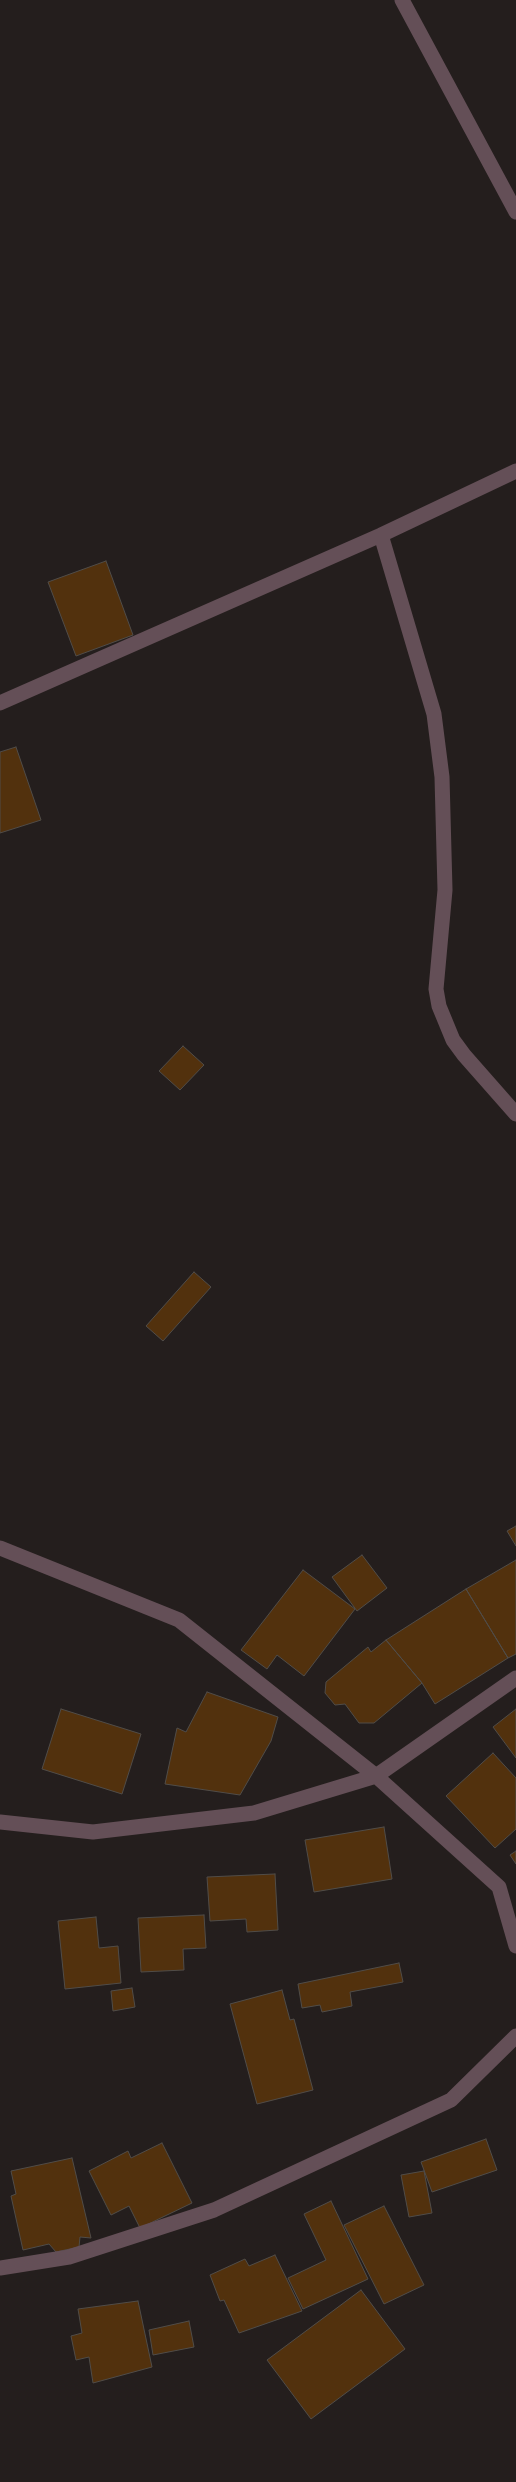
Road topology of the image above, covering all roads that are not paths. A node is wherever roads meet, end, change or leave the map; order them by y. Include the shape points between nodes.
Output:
1 (402, 0) edge
2 (516, 212) edge
3 (516, 471) edge
4 (381, 535) junction
5 (0, 703) edge
6 (516, 1114) edge
7 (0, 1548) edge
8 (516, 1678) edge
9 (376, 1776) junction
10 (0, 1822) edge
11 (516, 1946) edge
12 (516, 2036) edge
13 (0, 2268) edge

1 - 2 street
3 - 4 street
4 - 5 street
4 - 6 street via 434,714 442,777 445,890 436,989 439,1006 453,1040 464,1056
7 - 9 street via 179,1620
8 - 9 street
9 - 10 street via 254,1813 93,1832
9 - 11 street via 499,1887
12 - 13 street via 451,2100 214,2210 69,2257

